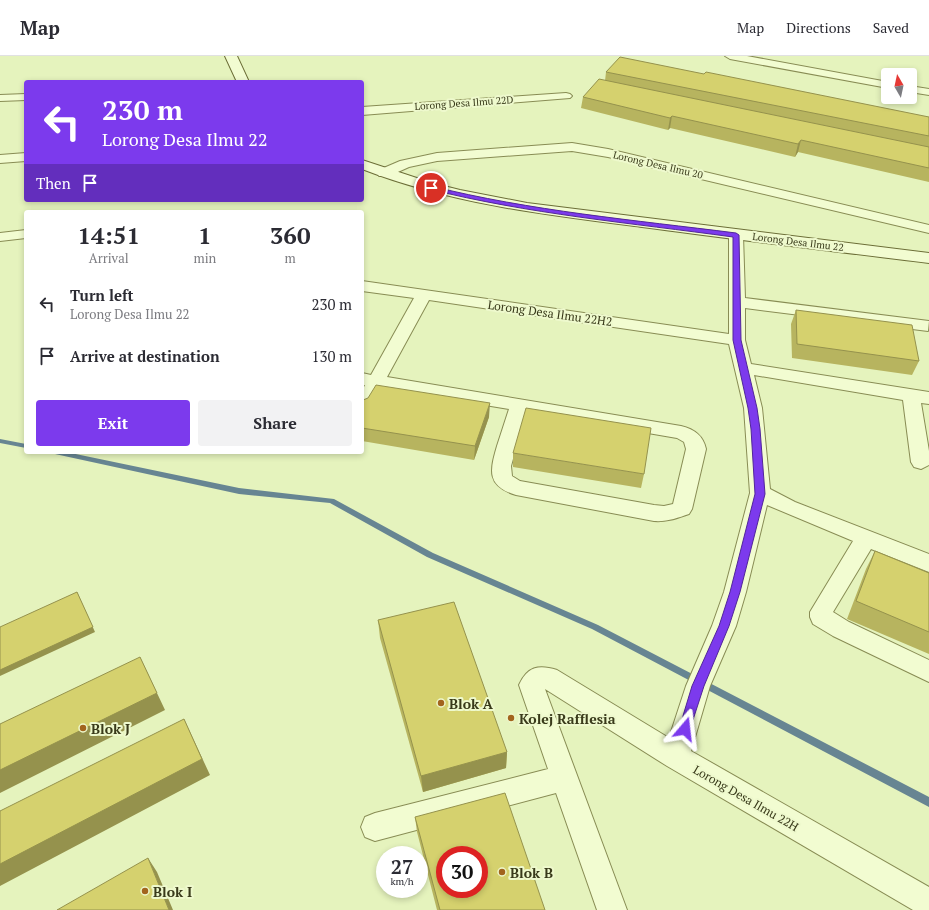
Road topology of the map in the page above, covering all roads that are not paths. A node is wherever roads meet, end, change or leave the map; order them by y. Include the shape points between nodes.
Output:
1 (230, 56) edge
2 (730, 56) edge
3 (242, 80) edge
4 (881, 84) edge
5 (917, 90) edge
6 (929, 92) edge
7 (566, 96) dead end
8 (24, 97) edge
9 (0, 98) edge
10 (364, 110) edge
11 (24, 157) edge
12 (0, 159) edge
13 (364, 165) edge
14 (384, 173) junction
15 (929, 229) edge
16 (24, 234) edge
17 (736, 235) junction
18 (0, 236) edge
19 (929, 258) edge
20 (364, 286) edge
21 (424, 295) junction
22 (736, 302) junction
23 (929, 328) edge
24 (737, 340) junction
25 (744, 368) junction
26 (369, 380) edge
27 (920, 396) edge
28 (364, 399) edge
29 (520, 405) junction
30 (921, 462) dead end
31 (760, 494) junction
32 (866, 538) junction
33 (929, 563) edge
34 (929, 671) edge
35 (676, 757) junction
36 (564, 778) junction
37 (374, 827) dead end
38 (929, 903) edge
39 (612, 910) edge

1 - 3 street
2 - 4 street
5 - 6 street
7 - 10 street, Lorong Desa Ilmu 22D
8 - 9 street
11 - 12 street
13 - 14 street, Lorong Desa Ilmu 22
14 - 15 street, Lorong Desa Ilmu 20 via 405,164 437,157 572,147 608,153
14 - 17 street, Lorong Desa Ilmu 22 via 440,191 500,203
16 - 18 street
17 - 19 street, Lorong Desa Ilmu 22
17 - 22 street
20 - 21 street, Lorong Desa Ilmu 22H2
21 - 24 street, Lorong Desa Ilmu 22H2
21 - 26 street
22 - 23 street
22 - 24 street
24 - 25 street
25 - 27 street
25 - 31 street via 756,429
26 - 28 street
26 - 29 street
27 - 30 street
29 - 29 street via 686,434 695,442 696,449 682,509 664,514 654,513 508,485 503,481 501,466
31 - 32 street
31 - 35 street via 743,565 724,626 698,686
32 - 33 street
32 - 34 street via 821,612 821,617
35 - 36 street, Lorong Desa Ilmu 22H via 548,678 538,678 531,685 532,692
35 - 38 street, Lorong Desa Ilmu 22H
36 - 37 street
36 - 39 street

